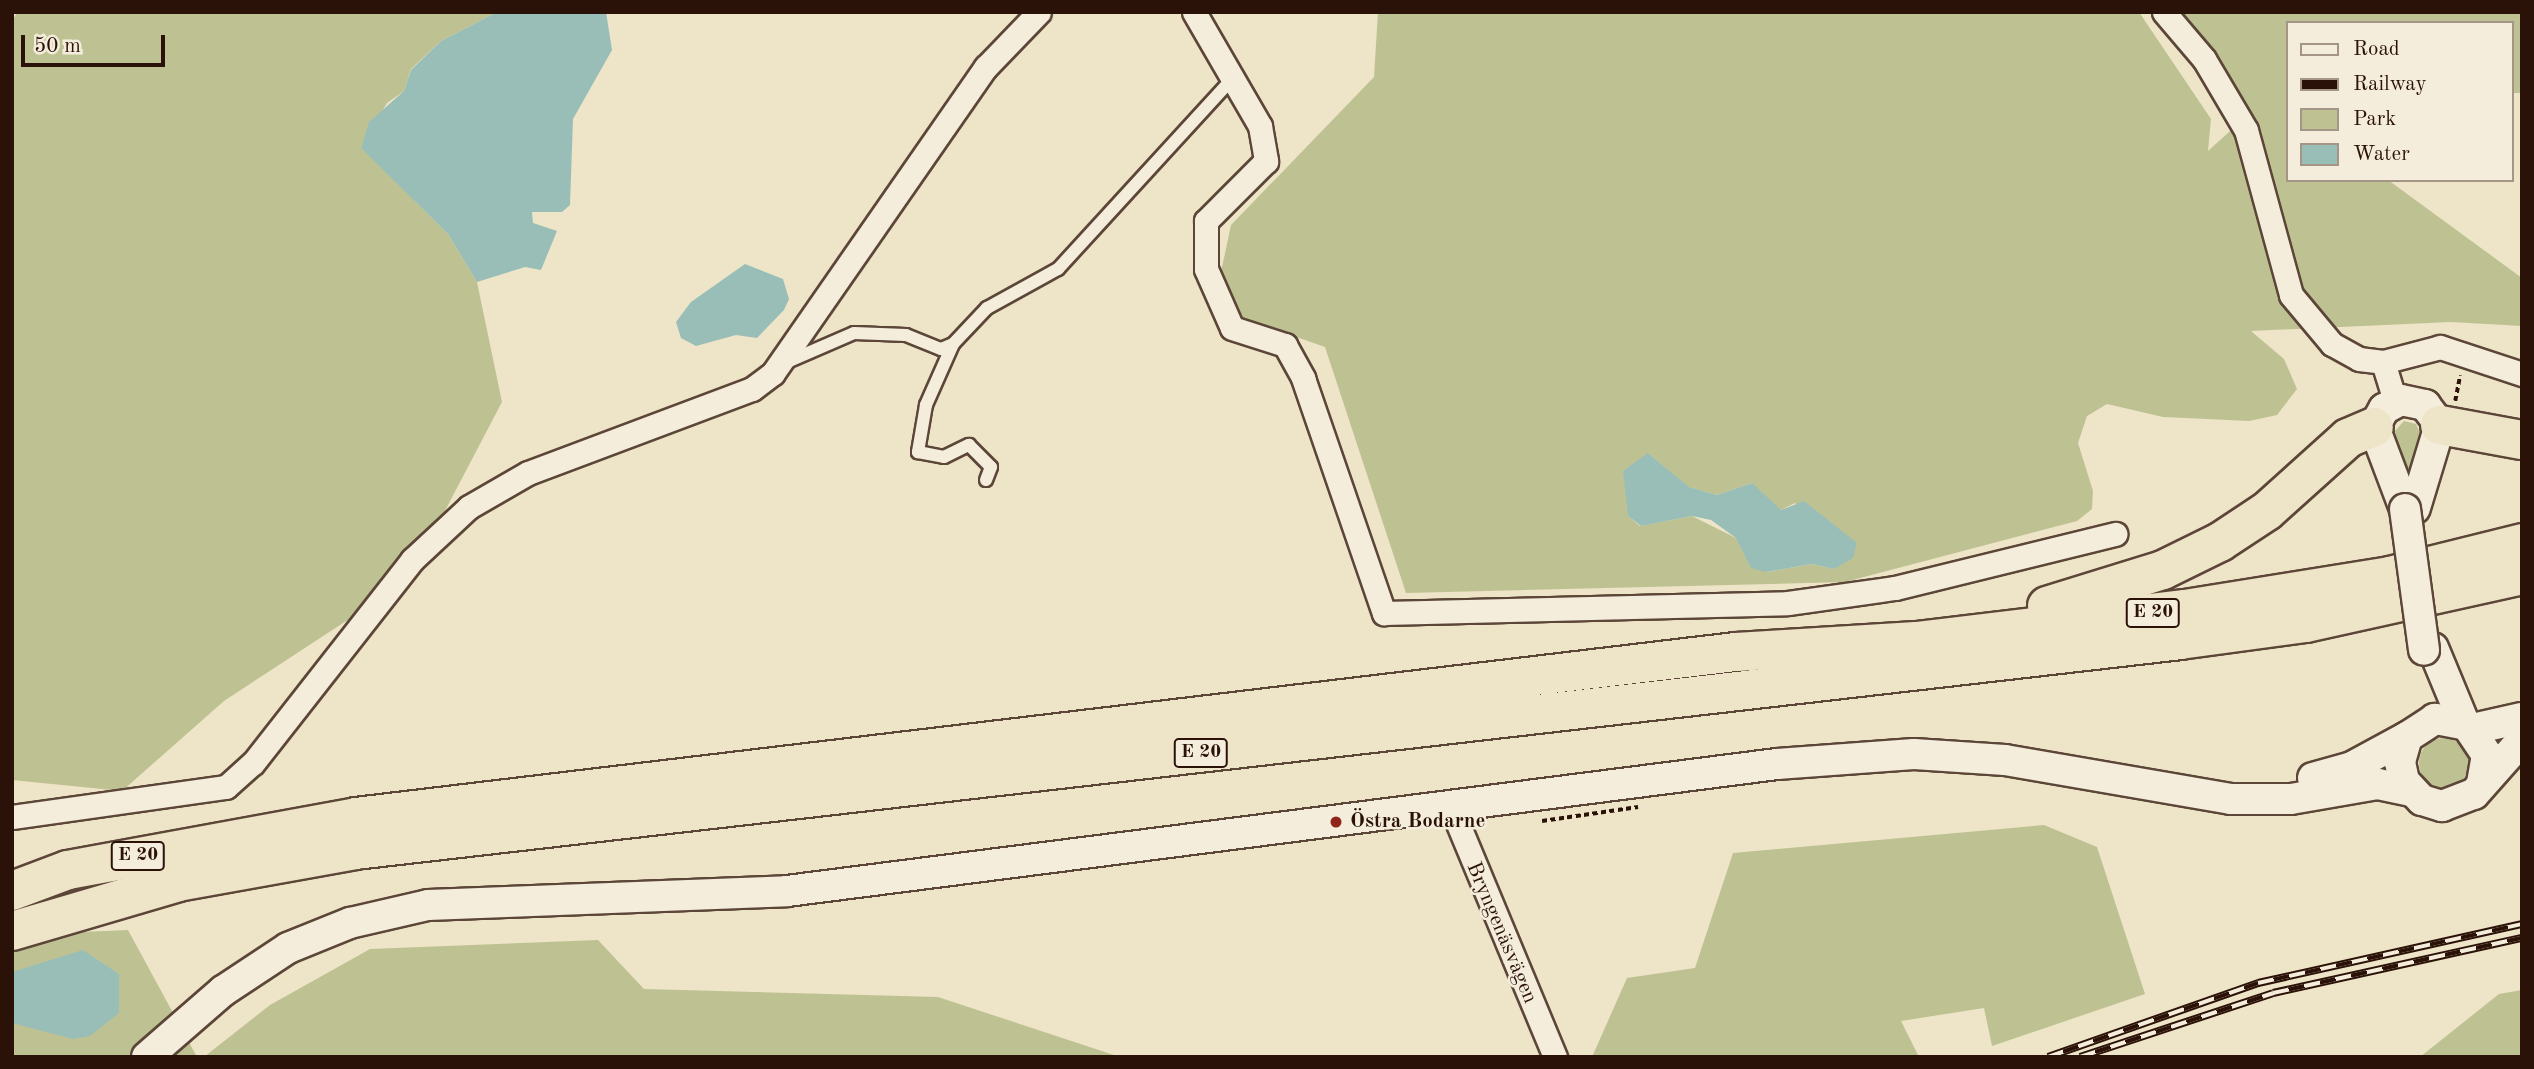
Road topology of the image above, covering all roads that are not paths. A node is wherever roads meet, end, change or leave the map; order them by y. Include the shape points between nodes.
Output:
1 (1039, 12) edge
2 (1194, 12) edge
3 (2164, 12) edge
4 (1233, 78) junction
5 (953, 344) junction
6 (2383, 362) junction
7 (777, 368) junction
8 (2522, 374) edge
9 (2385, 414) junction
10 (2440, 425) junction
11 (2522, 440) edge
12 (986, 480) dead end
13 (2410, 508) junction
14 (2115, 534) dead end
15 (2522, 542) edge
16 (2522, 575) edge
17 (1916, 640) junction
18 (2428, 649) junction
19 (2522, 719) edge
20 (2469, 726) junction
21 (2414, 731) junction
22 (2522, 740) edge
23 (2482, 783) junction
24 (2411, 791) junction
25 (2217, 795) junction
26 (1451, 807) junction
27 (12, 817) edge
28 (12, 891) edge
29 (12, 930) edge
30 (147, 1057) edge
31 (1555, 1057) edge

1 - 7 street via 986,67
2 - 4 street
3 - 6 street via 2204,59 2246,130 2283,272 2304,315 2340,349
4 - 5 lane via 1058,269 987,308
4 - 14 street via 1260,126 1266,161 1206,221 1206,269 1232,328 1285,345 1303,378 1384,614 1788,603 1895,587
5 - 7 lane via 941,349 906,335 853,333
5 - 12 lane via 926,405 918,452 944,457 969,445 991,467
6 - 8 street via 2440,347
6 - 9 street
7 - 27 street via 752,389 528,473 469,507 412,559 253,763 226,787
9 - 10 street via 2419,402
9 - 13 street
9 - 17 highway via 2348,438 2243,528 2174,565 2033,610 1961,621
10 - 11 highway
10 - 13 street
13 - 18 street, bridge
15 - 17 highway, E 20 via 2286,595
16 - 29 highway, E 20 via 2306,623 2180,640 368,848 178,882
17 - 28 highway, E 20 via 1736,652 356,817 68,870
18 - 20 street
18 - 21 street via 2430,691
19 - 20 street
20 - 21 street via 2442,718
20 - 23 street via 2487,755
21 - 24 street via 2400,762
21 - 25 street via 2321,777
22 - 23 street
23 - 24 street via 2448,806
24 - 25 street via 2378,784 2291,799
25 - 26 street via 2005,760 1914,754 1777,764
26 - 30 street via 787,891 387,912 312,937 257,967
26 - 31 street, Bryngenäsvägen

